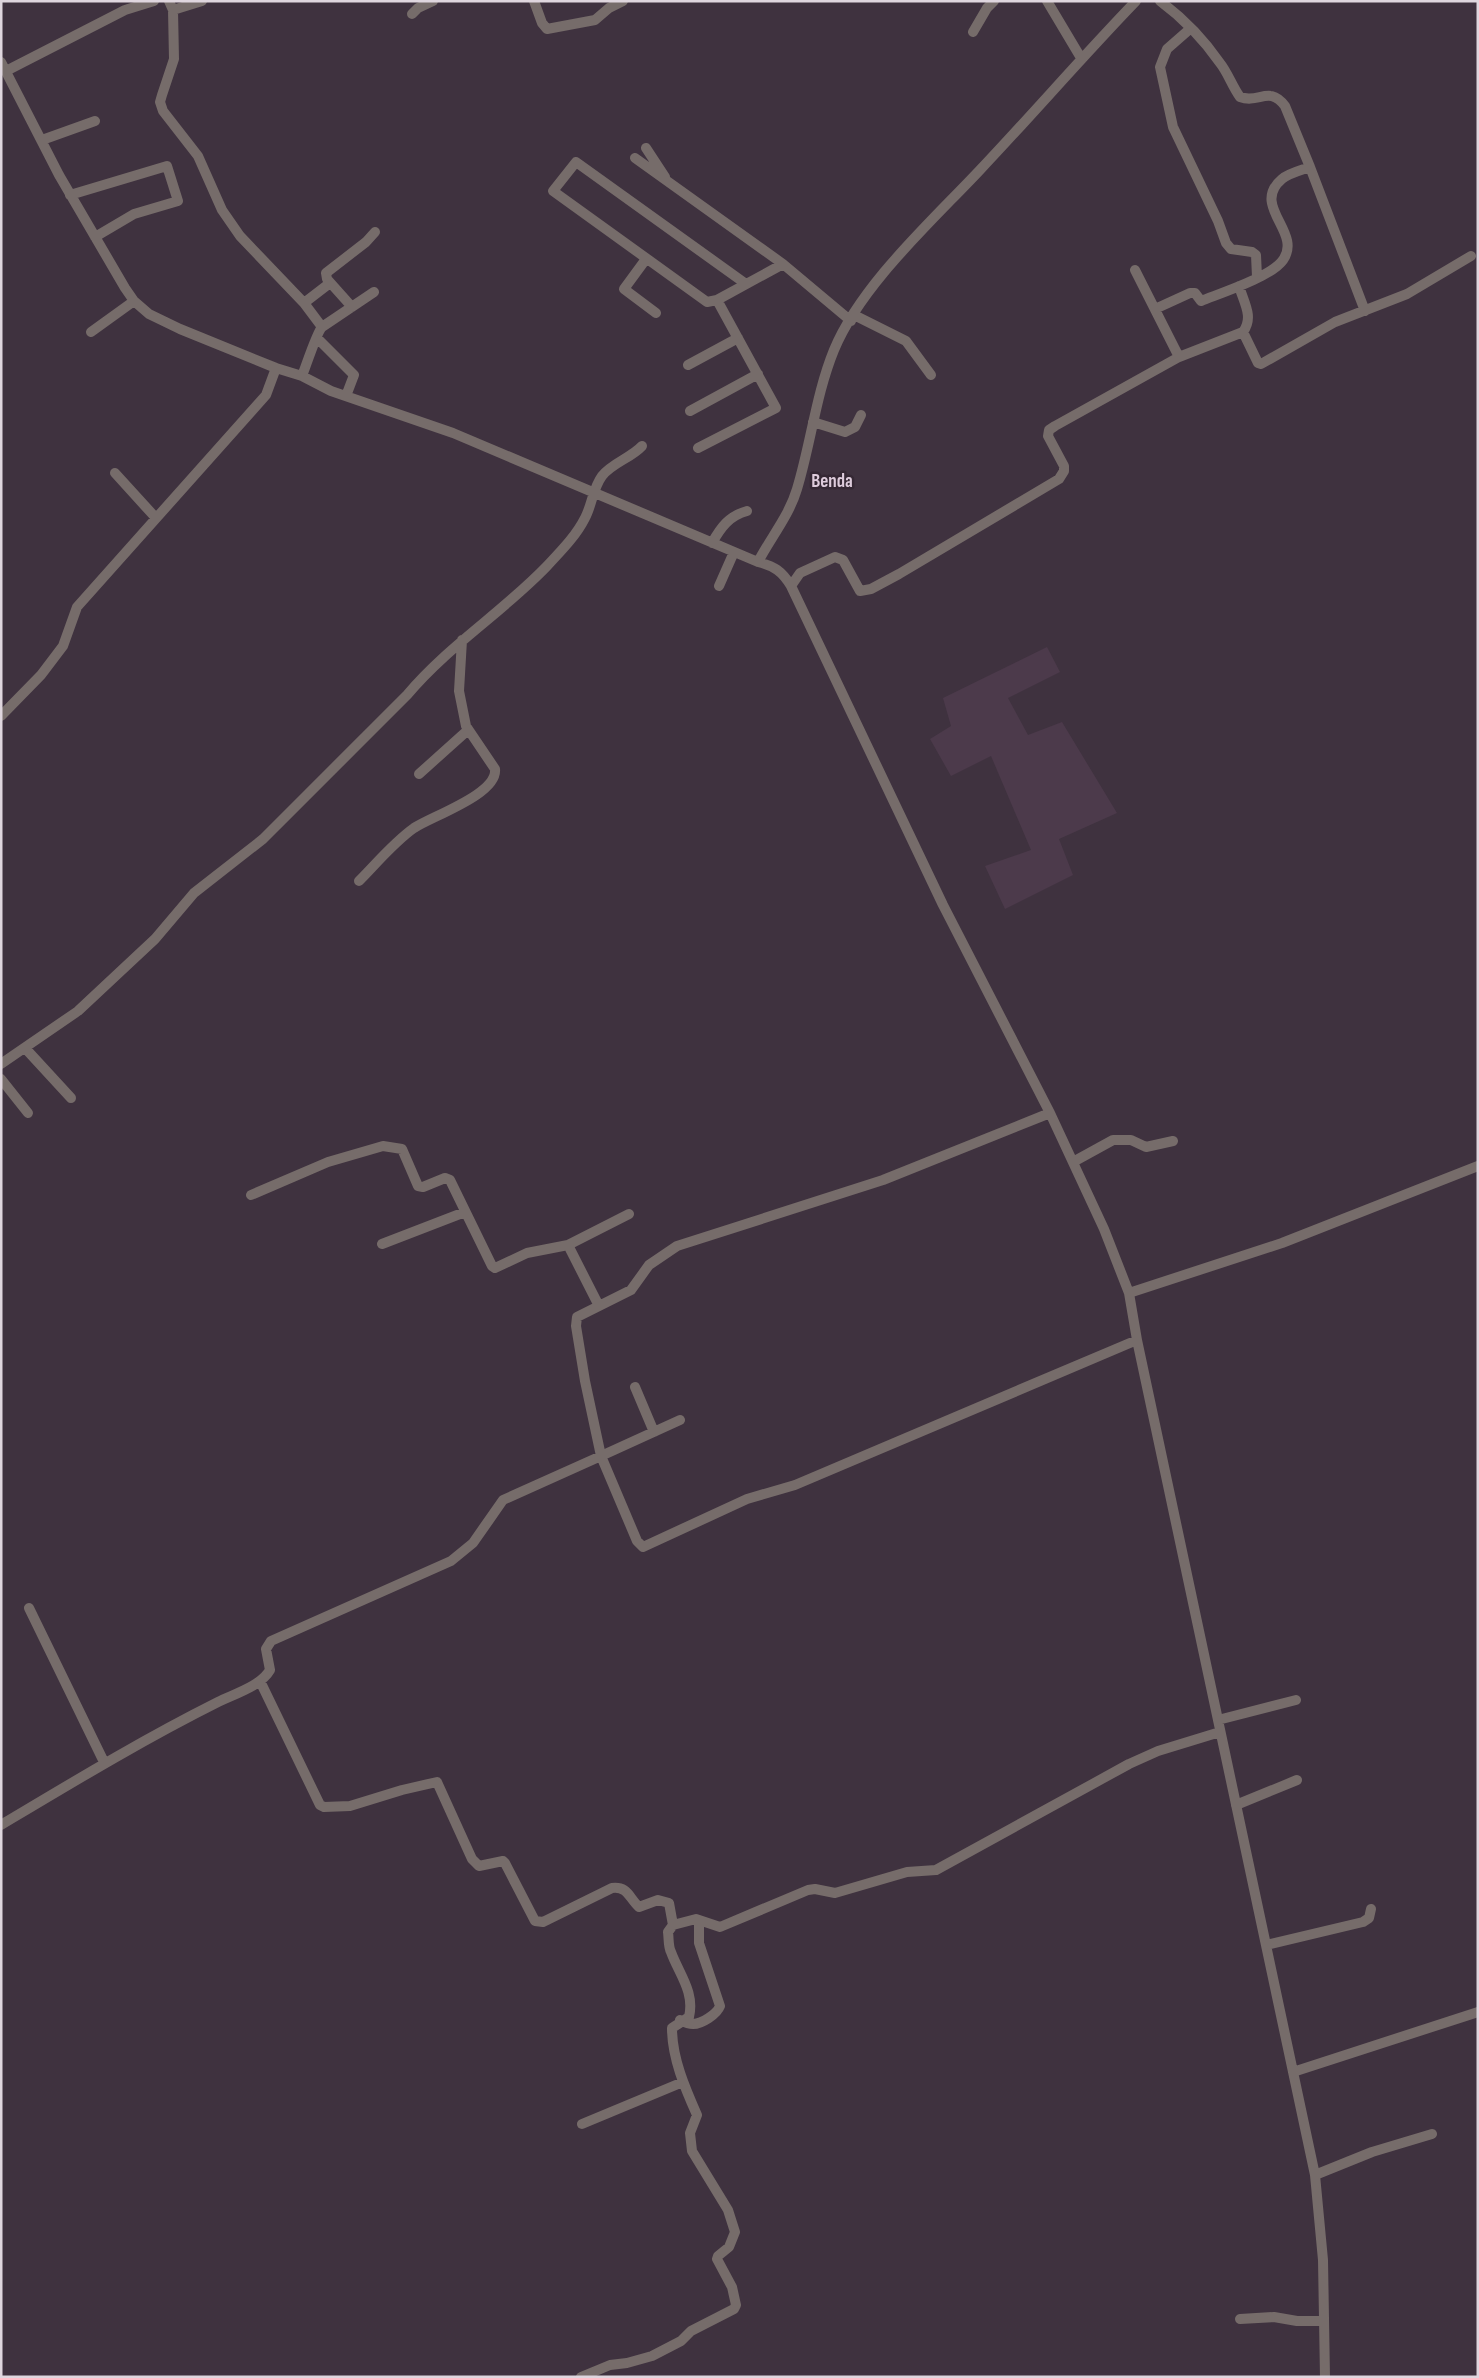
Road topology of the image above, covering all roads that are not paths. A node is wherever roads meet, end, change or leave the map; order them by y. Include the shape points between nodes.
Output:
1 (154, 1) edge
2 (202, 1) edge
3 (433, 1) edge
4 (534, 1) edge
5 (623, 1) edge
6 (994, 1) edge
7 (1047, 1) edge
8 (1136, 1) edge
9 (1160, 1) edge
10 (134, 4) edge
11 (171, 6) edge
12 (412, 14) dead end
13 (1191, 28) junction
14 (973, 32) dead end
15 (1081, 58) junction
16 (4, 66) edge
17 (95, 121) dead end
18 (42, 140) junction
19 (646, 148) dead end
20 (634, 158) dead end
21 (1310, 167) junction
22 (669, 182) junction
23 (70, 195) junction
24 (375, 232) dead end
25 (95, 237) junction
26 (1471, 256) dead end
27 (646, 259) junction
28 (783, 264) junction
29 (1135, 270) dead end
30 (1257, 277) junction
31 (330, 283) junction
32 (746, 284) junction
33 (1239, 286) junction
34 (374, 292) dead end
35 (717, 300) junction
36 (134, 301) junction
37 (304, 302) junction
38 (352, 307) junction
39 (1155, 309) junction
40 (1365, 311) junction
41 (656, 313) dead end
42 (852, 318) junction
43 (322, 327) junction
44 (91, 332) dead end
45 (1243, 332) junction
46 (738, 338) junction
47 (318, 339) junction
48 (1180, 357) junction
49 (688, 366) dead end
50 (276, 368) junction
51 (758, 374) junction
52 (302, 376) junction
53 (931, 376) dead end
54 (346, 396) junction
55 (690, 411) dead end
56 (861, 415) dead end
57 (813, 422) junction
58 (642, 446) dead end
59 (698, 448) dead end
60 (115, 473) dead end
61 (594, 491) junction
62 (747, 511) dead end
63 (155, 517) junction
64 (712, 543) junction
65 (734, 552) junction
66 (758, 562) junction
67 (719, 586) dead end
68 (791, 586) junction
69 (462, 640) junction
70 (1, 716) edge
71 (468, 730) junction
72 (418, 774) dead end
73 (359, 881) dead end
74 (25, 1048) junction
75 (1, 1064) edge
76 (1, 1079) edge
77 (72, 1098) dead end
78 (28, 1113) dead end
79 (1050, 1113) junction
80 (1173, 1141) dead end
81 (1073, 1162) junction
82 (1478, 1166) edge
83 (251, 1195) dead end
84 (465, 1212) junction
85 (629, 1214) dead end
86 (382, 1244) dead end
87 (568, 1245) junction
88 (1129, 1294) junction
89 (599, 1306) junction
90 (1137, 1340) junction
91 (635, 1387) dead end
92 (680, 1420) dead end
93 (654, 1432) junction
94 (601, 1456) junction
95 (29, 1608) dead end
96 (260, 1681) junction
97 (1296, 1700) dead end
98 (1218, 1720) junction
99 (1220, 1732) junction
100 (104, 1762) junction
101 (1297, 1780) dead end
102 (1236, 1805) junction
103 (1, 1825) edge
104 (1371, 1909) dead end
105 (699, 1920) junction
106 (673, 1925) junction
107 (1266, 1945) junction
108 (1478, 2012) edge
109 (680, 2020) junction
110 (1293, 2072) junction
111 (683, 2082) junction
112 (582, 2124) dead end
113 (1432, 2134) dead end
114 (1315, 2175) junction
115 (1240, 2319) dead end
116 (1323, 2321) junction
117 (581, 2377) edge
118 (1325, 2377) edge

1 - 10 street
2 - 11 street
3 - 12 street
4 - 5 street via 542,23 548,29 595,20
6 - 14 street
7 - 15 street
8 - 15 street
9 - 13 street
10 - 16 street via 50,47
11 - 37 street via 174,59 161,108 198,156 222,210 240,236
13 - 21 street via 1222,64 1240,96 1252,99 1278,97 1285,106
13 - 30 street via 1167,49 1160,66 1173,127 1226,243 1231,249 1256,255
15 - 42 street via 897,258
16 - 18 street
17 - 18 street
18 - 23 street
19 - 22 street
20 - 22 street
21 - 30 street via 1284,178 1273,188 1273,209 1285,231 1287,248 1280,263
21 - 40 street
22 - 28 street
23 - 25 street
23 - 25 street via 167,166 178,201 134,214
24 - 31 street via 328,270 326,276
25 - 36 street
26 - 40 street via 1407,294
27 - 32 street via 553,191 576,162
27 - 35 street via 702,300
27 - 41 street via 624,289
28 - 32 street
28 - 42 street
29 - 39 street
30 - 33 street
31 - 37 street
31 - 38 street
32 - 35 street
33 - 39 street via 1201,301 1195,293 1190,293
33 - 45 street via 1250,316
34 - 38 street
35 - 46 street
36 - 44 street
36 - 50 street via 149,314 180,329
37 - 43 street
38 - 43 street
39 - 48 street
40 - 45 street via 1335,322 1261,364
42 - 53 street via 906,340
42 - 57 street via 834,350
43 - 47 street via 318,331
45 - 48 street
46 - 49 street
46 - 51 street
47 - 52 street
47 - 54 street via 354,375
48 - 68 street via 1049,430 1048,436 1064,466 1062,476 1055,483 866,591 858,589 843,560 838,557 803,571
50 - 52 street
50 - 63 street via 266,395
51 - 55 street
51 - 59 street via 776,408
52 - 54 street
54 - 61 street via 453,433
56 - 57 street via 855,428 845,432
57 - 66 street via 797,489 786,518
58 - 61 street via 603,475
60 - 63 street
61 - 64 street
61 - 69 street via 586,517 574,535 546,566
62 - 64 street via 724,524
63 - 70 street via 77,607 63,646 41,675
64 - 65 street
65 - 66 street
65 - 67 street
66 - 68 street via 783,573
68 - 79 street via 943,905
69 - 71 street via 459,691
69 - 74 street via 263,839 194,893 155,939 78,1012
71 - 72 street
71 - 73 street via 495,770 490,785 458,806 412,829
74 - 75 street
74 - 77 street
76 - 78 street
79 - 81 street
79 - 89 street via 883,1180 677,1246 649,1265 631,1290
80 - 81 street via 1146,1146 1131,1140 1113,1140
81 - 88 street
82 - 88 street via 1282,1244
83 - 84 street via 328,1162 383,1146 404,1150 418,1186 446,1178 450,1180
84 - 86 street
84 - 87 street via 488,1263 495,1268 527,1253
85 - 87 street
87 - 89 street
88 - 90 street
89 - 94 street via 577,1318 576,1326
90 - 94 street via 795,1485 747,1499 643,1547 637,1540
90 - 98 street
91 - 93 street
92 - 93 street
93 - 94 street
94 - 96 street via 503,1500 473,1543 451,1562 271,1641 266,1649 270,1670
95 - 100 street
96 - 100 street
96 - 106 street via 320,1805 350,1806 437,1782 472,1860 479,1866 503,1861 535,1921 542,1922 619,1887 625,1889 639,1908 658,1900 669,1903
97 - 98 street
98 - 99 street
99 - 102 street
99 - 105 street via 1128,1764 936,1870 907,1872 835,1893 808,1890 720,1927
100 - 103 street
101 - 102 street
102 - 107 street
104 - 107 street via 1369,1918 1363,1922
105 - 106 street
105 - 109 street via 699,1942 720,2006 718,2011 702,2021 692,2024
106 - 109 street via 668,1932 670,1950 690,1993 688,2017
107 - 110 street
108 - 110 street
109 - 111 street via 672,2028 672,2033
110 - 114 street
111 - 112 street
111 - 117 street via 697,2115 690,2133 692,2151 728,2210 736,2232 729,2247 717,2259 732,2287 736,2305 652,2356 610,2365
113 - 114 street via 1372,2152
114 - 116 street via 1323,2260
115 - 116 street via 1274,2317
116 - 118 street

